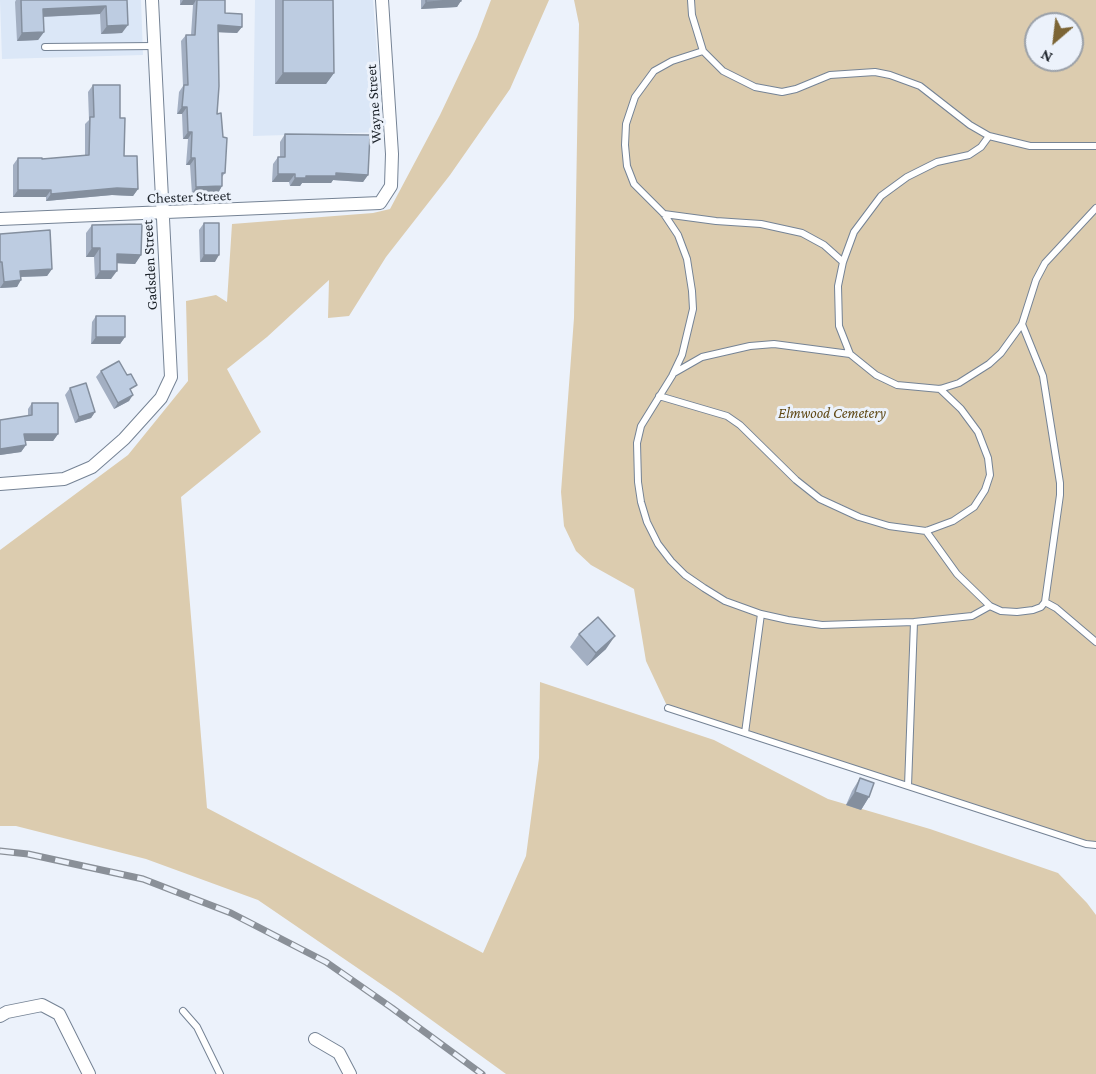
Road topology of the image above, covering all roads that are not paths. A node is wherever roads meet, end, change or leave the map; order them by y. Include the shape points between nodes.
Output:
1 (152, 0) edge
2 (382, 0) edge
3 (691, 0) edge
4 (154, 46) junction
5 (45, 47) dead end
6 (703, 51) junction
7 (989, 136) junction
8 (1096, 146) edge
9 (380, 204) joint
10 (1096, 208) edge
11 (162, 213) junction
12 (664, 214) junction
13 (0, 219) edge
14 (843, 262) junction
15 (1022, 324) junction
16 (850, 354) junction
17 (673, 373) junction
18 (940, 389) junction
19 (659, 396) junction
20 (0, 484) edge
21 (926, 531) junction
22 (1045, 602) junction
23 (990, 606) junction
24 (761, 614) junction
25 (914, 622) junction
26 (1096, 642) edge
27 (668, 708) dead end
28 (745, 733) junction
29 (908, 786) junction
30 (1096, 845) edge
31 (183, 1011) dead end
32 (0, 1016) edge
33 (315, 1039) dead end
34 (89, 1074) edge
35 (220, 1074) edge
36 (350, 1074) edge

1 - 4 street, Gadsden Street
2 - 9 street, Wayne Street via 392,154 391,186
3 - 6 lane
4 - 5 lane
4 - 11 street, Gadsden Street
6 - 7 lane via 723,70 770,91 796,89 830,75 875,72 903,78
6 - 12 lane via 654,71 628,112 627,166 634,184
7 - 8 lane via 1030,146
7 - 14 lane via 969,155 924,168 881,196 854,232
9 - 11 street, Chester Street
10 - 15 lane via 1045,263
11 - 13 street, Chester Street
11 - 20 street, Gadsden Street via 171,376 161,398 92,468 64,479
12 - 14 lane via 761,224 802,233
12 - 17 lane via 687,259 692,291 689,330
14 - 16 lane via 837,312
15 - 18 lane via 989,364
15 - 22 lane via 1043,376 1060,483
16 - 17 lane via 786,345 750,346 702,357
16 - 18 lane via 886,381
17 - 19 lane
18 - 21 lane via 978,432 990,475 974,507 953,521
19 - 21 lane via 727,416 820,499 859,517
19 - 24 lane via 641,426 637,443 638,482 647,522 658,544 685,575 725,601
21 - 23 lane via 957,574
22 - 23 lane via 1041,608 1017,612
22 - 26 lane
23 - 25 lane via 972,616
24 - 25 lane via 822,625
24 - 28 lane
25 - 29 lane
27 - 28 lane
28 - 29 lane
29 - 30 lane
31 - 35 lane via 197,1027
32 - 34 street via 42,1005 59,1014
33 - 36 street via 339,1053

